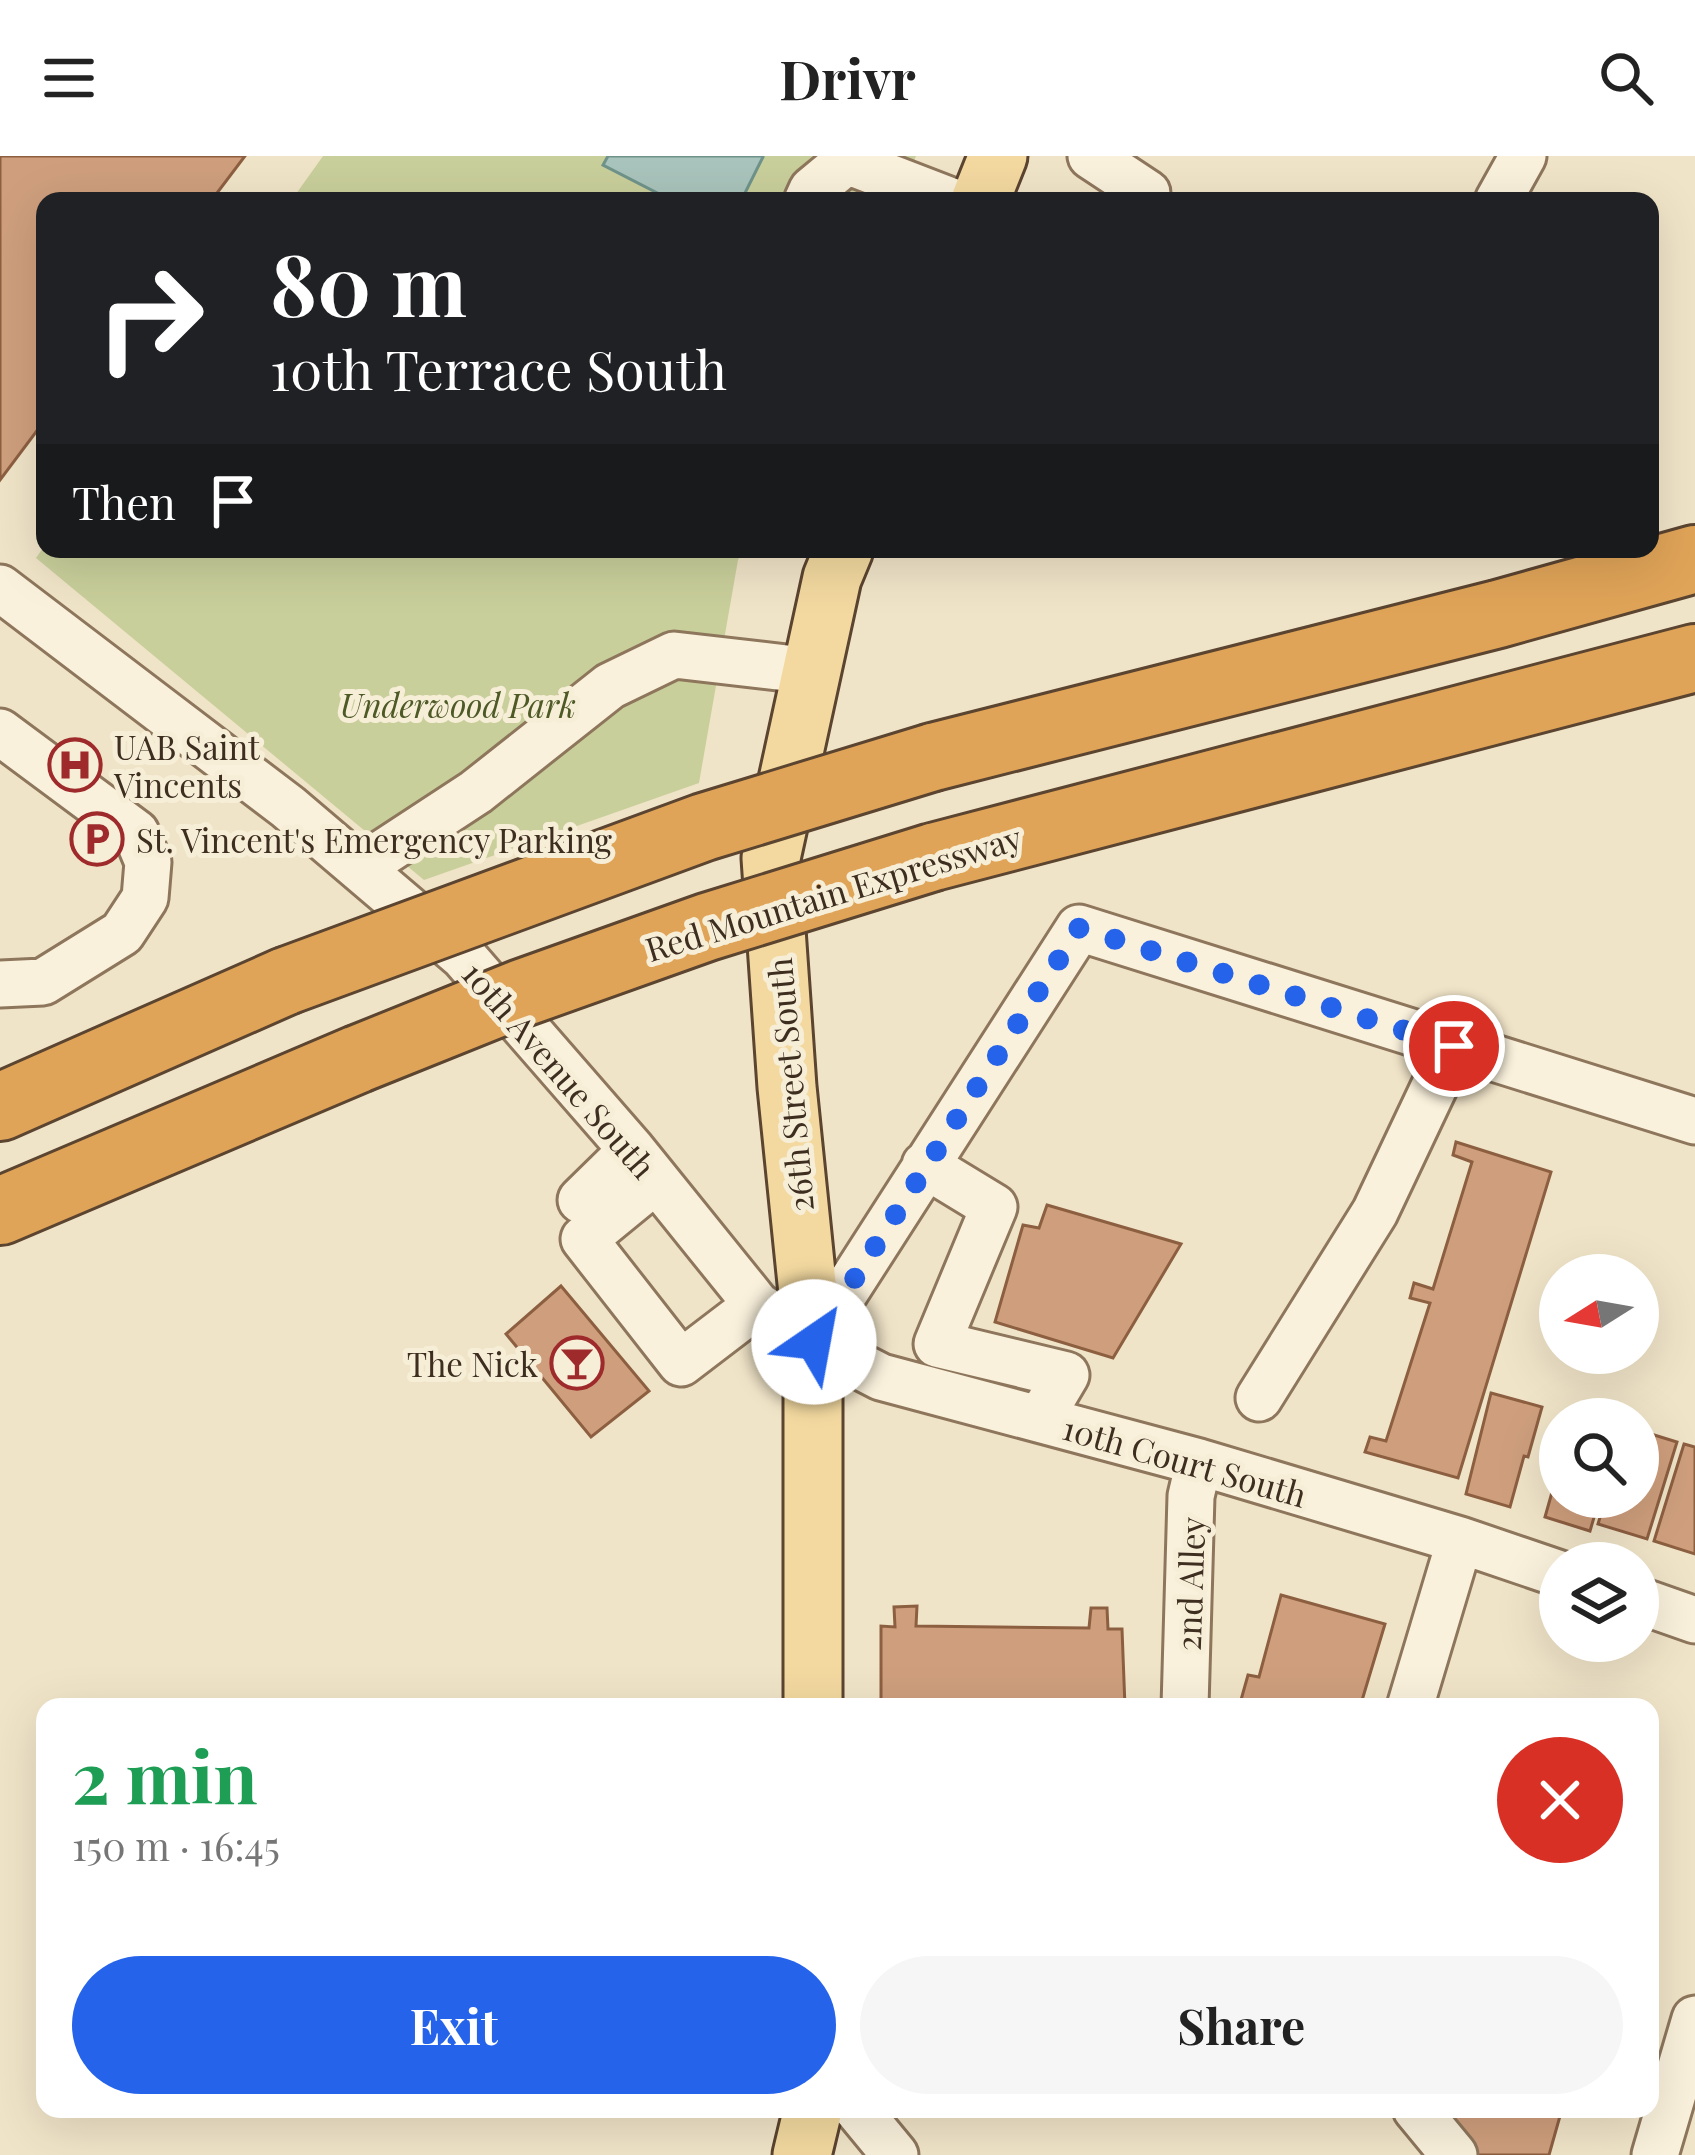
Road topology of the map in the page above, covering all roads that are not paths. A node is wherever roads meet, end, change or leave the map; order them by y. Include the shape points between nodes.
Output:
1 (998, 156) edge
2 (1091, 156) edge
3 (1523, 156) edge
4 (811, 192) edge
5 (928, 192) edge
6 (984, 192) edge
7 (1145, 192) edge
8 (1503, 192) edge
9 (840, 558) edge
10 (1695, 560) edge
11 (0, 588) edge
12 (1695, 658) edge
13 (812, 671) junction
14 (0, 732) edge
15 (360, 868) junction
16 (0, 984) edge
17 (1454, 1046) junction
18 (0, 1107) edge
19 (1695, 1121) edge
20 (644, 1165) junction
21 (925, 1165) junction
22 (581, 1200) dead end
23 (0, 1211) edge
24 (757, 1305) junction
25 (814, 1342) junction
26 (937, 1344) junction
27 (920, 1387) junction
28 (1259, 1398) dead end
29 (1040, 1419) junction
30 (1199, 1462) junction
31 (1460, 1540) junction
32 (1539, 1567) edge
33 (1659, 1607) edge
34 (1695, 1620) edge
35 (813, 1698) edge
36 (1186, 1698) edge
37 (1413, 1698) edge
38 (1695, 2019) edge
39 (1683, 2106) edge
40 (811, 2118) edge
41 (864, 2118) edge
42 (1423, 2118) edge
43 (802, 2155) edge
44 (895, 2155) edge
45 (1454, 2155) edge
46 (1655, 2155) edge

1 - 6 main road
2 - 7 street
3 - 8 street
4 - 5 street via 847,161
9 - 13 main road, 26th Street South
10 - 18 highway, bridge via 933,757 704,826 286,981
11 - 15 street, 10th Avenue South
12 - 23 highway, Red Mountain Expressway, bridge via 933,856 707,926 358,1059
13 - 15 street via 674,655 610,686 476,792
13 - 25 main road, 26th Street South via 771,858
14 - 16 street via 136,833 148,862 146,898 122,933 43,982
15 - 20 street, 10th Avenue South via 463,956
17 - 19 street
17 - 21 street via 1079,928
17 - 28 street via 1376,1212
20 - 22 street
20 - 24 street, 10th Avenue South
20 - 24 street via 584,1240 681,1363
21 - 25 street
21 - 26 street via 994,1207
24 - 25 street, 10th Avenue South
25 - 27 street, 10th Court South via 881,1377
25 - 35 main road
26 - 27 street
26 - 29 street via 1066,1375
27 - 29 street, 10th Court South
29 - 30 street, 10th Court South
30 - 31 street, 10th Court South
30 - 36 street, 2nd Alley via 1191,1496
31 - 32 street, 10th Court South
31 - 37 street
33 - 34 street
38 - 39 street
39 - 46 street
40 - 43 main road
41 - 44 street
42 - 45 street

